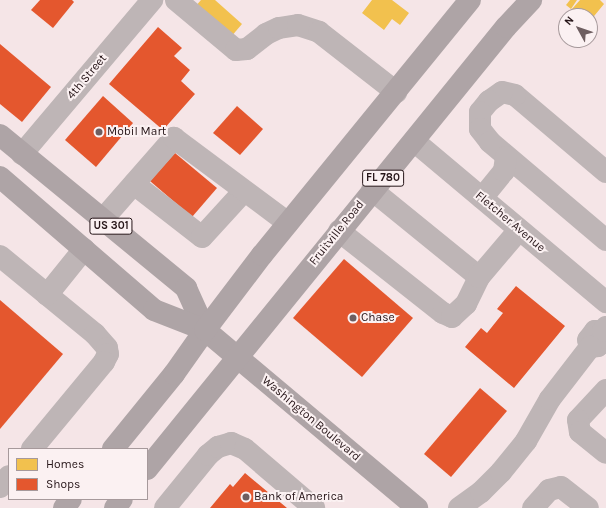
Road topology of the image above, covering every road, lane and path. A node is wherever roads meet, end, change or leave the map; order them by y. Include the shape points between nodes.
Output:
1 (152, 0) edge
2 (176, 0) edge
3 (470, 0) edge
4 (531, 0) edge
5 (396, 92) junction
6 (0, 135) edge
7 (414, 141) junction
8 (22, 154) junction
9 (506, 157) junction
10 (606, 172) edge
11 (1, 178) edge
12 (134, 184) junction
13 (244, 190) junction
14 (372, 190) junction
15 (477, 194) junction
16 (103, 219) junction
17 (288, 223) junction
18 (519, 230) junction
19 (339, 231) junction
20 (606, 240) edge
21 (84, 249) junction
22 (2, 261) edge
23 (479, 277) junction
24 (47, 295) junction
25 (606, 302) edge
26 (205, 330) junction
27 (600, 335) edge
28 (237, 358) junction
29 (606, 390) edge
30 (33, 448) edge
31 (113, 448) edge
32 (606, 453) edge
33 (148, 468) edge
34 (8, 477) edge
35 (0, 487) edge
36 (70, 500) edge
37 (121, 500) edge
38 (64, 508) edge
39 (115, 508) edge
40 (165, 508) edge
41 (314, 508) edge
42 (417, 508) edge
43 (459, 508) edge
44 (533, 508) edge
45 (588, 508) edge

1 - 8 street, 4th Street
2 - 5 street via 236,50 247,49 266,34 279,28 298,25 319,32
3 - 5 main road
4 - 7 main road, Fruitville Road / FL 780
5 - 17 main road
6 - 8 main road, Washington Boulevard / US 301
7 - 14 main road, Fruitville Road / FL 780
7 - 15 street, Fletcher Avenue
8 - 16 main road, Washington Boulevard / US 301
9 - 10 street via 480,129 480,112 489,101 502,92 515,95
9 - 15 street via 504,171
9 - 20 street
11 - 21 main road, Washington Boulevard / US 301
12 - 13 street via 174,138
12 - 13 street via 202,237
12 - 16 street
13 - 17 street
14 - 19 main road, Fruitville Road / FL 780
14 - 23 street
15 - 18 street, Fletcher Avenue
16 - 26 main road, Washington Boulevard / US 301 via 186,288
17 - 26 main road
18 - 23 street
18 - 25 street, Fletcher Avenue
19 - 23 street via 449,317 462,309
19 - 28 main road, Fruitville Road / FL 780
21 - 24 street
21 - 26 main road, Washington Boulevard / US 301 via 154,310
22 - 24 street
24 - 30 street via 94,334 107,348 108,354
26 - 28 main road, Washington Boulevard / US 301
26 - 31 main road via 174,374
27 - 43 street via 550,399 526,441 501,472 481,492
28 - 33 main road, Fruitville Road
28 - 42 main road, Washington Boulevard / US 301
29 - 32 street via 578,420 580,432
34 - 35 street
36 - 38 main road
37 - 39 main road
40 - 41 street via 208,455 218,447 231,443 245,448
44 - 45 street via 549,490 562,487

